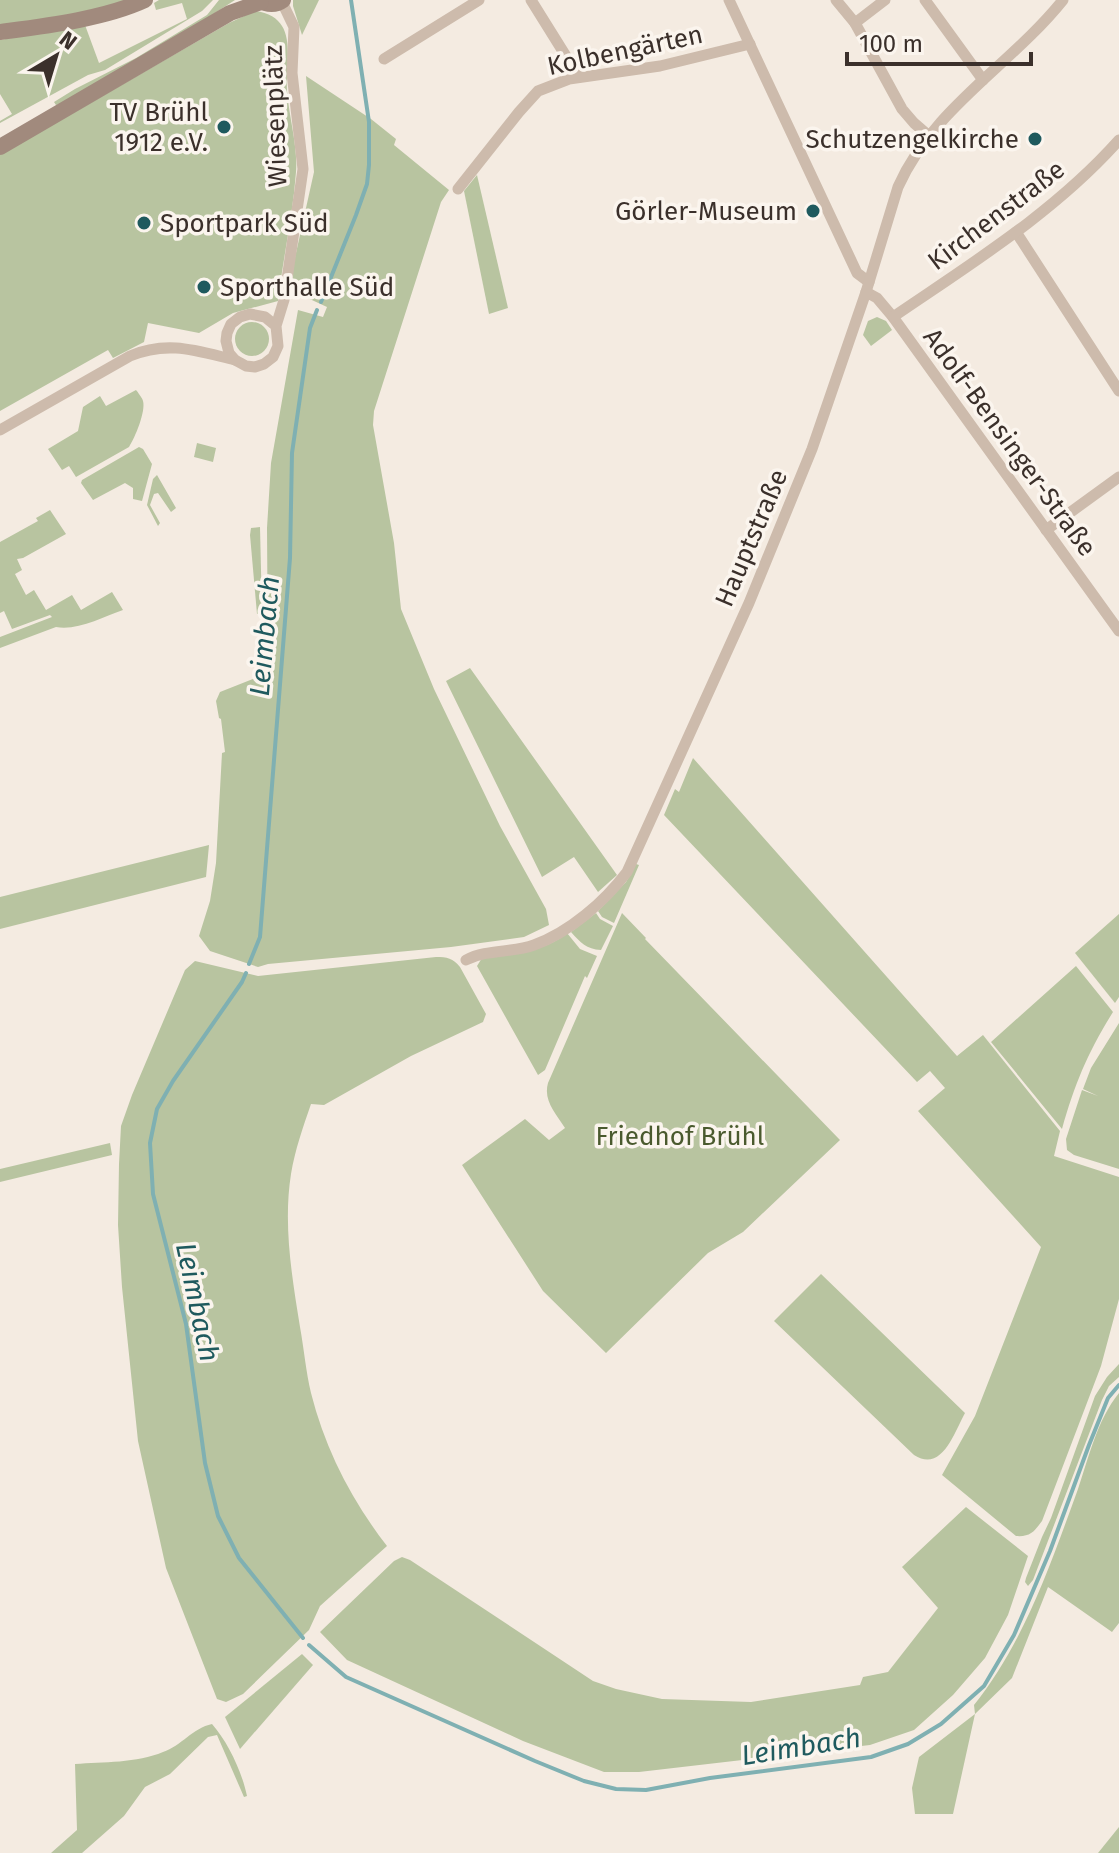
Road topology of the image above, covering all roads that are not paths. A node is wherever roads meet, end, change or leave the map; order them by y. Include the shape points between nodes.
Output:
1 (145, 0) edge
2 (242, 0) edge
3 (479, 0) edge
4 (531, 0) edge
5 (729, 0) edge
6 (836, 0) edge
7 (885, 0) edge
8 (925, 0) edge
9 (1063, 0) edge
10 (259, 1) edge
11 (282, 1) edge
12 (230, 13) junction
13 (855, 23) junction
14 (0, 32) edge
15 (750, 44) junction
16 (384, 59) dead end
17 (579, 77) junction
18 (983, 80) junction
19 (929, 136) junction
20 (1119, 140) edge
21 (0, 147) edge
22 (458, 189) dead end
23 (1016, 232) junction
24 (868, 287) junction
25 (893, 317) junction
26 (276, 326) junction
27 (235, 360) junction
28 (1119, 391) edge
29 (0, 430) edge
30 (1119, 477) edge
31 (1046, 530) junction
32 (1119, 631) edge
33 (466, 960) dead end

1 - 14 street via 102,14
2 - 12 street
3 - 16 street
4 - 17 street
5 - 15 street, Adolf-Bensinger-Straße
6 - 13 street
7 - 13 street
8 - 18 street
9 - 18 street, Hauptstraße
10 - 11 street
10 - 12 street
11 - 26 street, Wiesenplätz via 294,27 292,73 303,169
12 - 21 street
13 - 19 street via 902,109
15 - 17 street, Kolbengärten via 660,66
15 - 24 street, Adolf-Bensinger-Straße
17 - 22 street, Kolbengärten via 538,91
18 - 19 street, Hauptstraße
19 - 24 street, Hauptstraße via 898,187
20 - 23 street, Kirchenstraße via 1096,166
23 - 25 street, Kirchenstraße
23 - 28 street
24 - 25 street, Adolf-Bensinger-Straße
24 - 33 street, Hauptstraße via 800,479 633,863 610,894 564,929 533,945
25 - 31 street, Adolf-Bensinger-Straße
26 - 27 street, Wiesenplätz via 273,357 255,367
26 - 27 street via 250,314 231,324 226,341
27 - 29 street, Wiesenplätz via 177,347 144,350
30 - 31 street
31 - 32 street, Adolf-Bensinger-Straße

